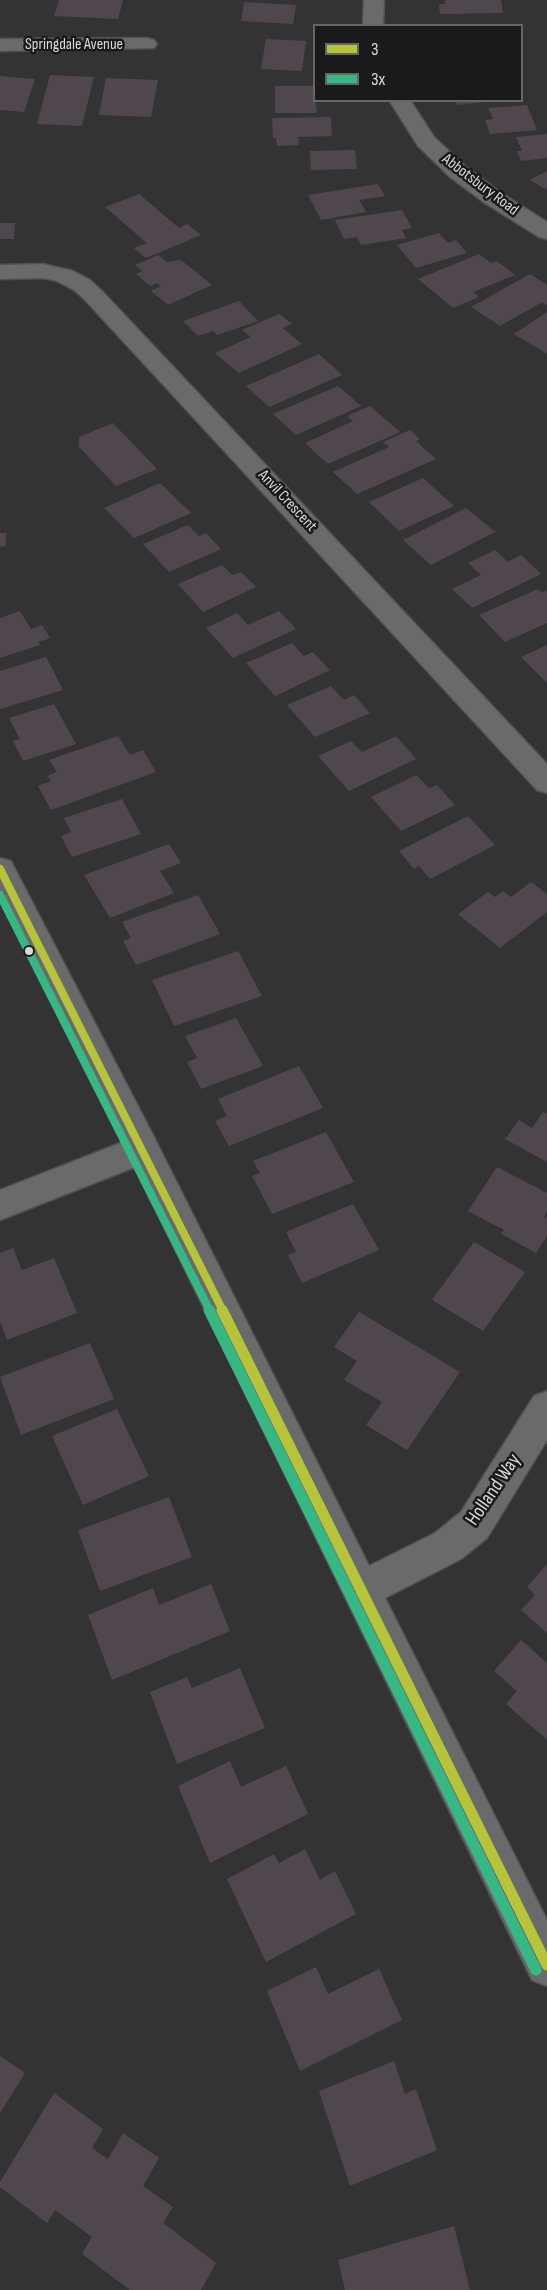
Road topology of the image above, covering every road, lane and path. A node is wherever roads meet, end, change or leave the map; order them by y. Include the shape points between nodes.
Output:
1 (374, 0) edge
2 (373, 24) edge
3 (147, 44) dead end
4 (0, 45) edge
5 (400, 102) edge
6 (547, 232) edge
7 (0, 272) edge
8 (547, 782) edge
9 (0, 869) edge
10 (143, 1149) junction
11 (0, 1205) edge
12 (547, 1408) edge
13 (362, 1590) junction
14 (547, 1965) edge

1 - 2 street
3 - 4 street, Springdale Avenue
5 - 6 street, Abbotsbury Road via 426,141 458,172
7 - 8 street, Anvil Crescent via 44,271 65,276 94,296
9 - 10 street
10 - 11 street
10 - 13 street
12 - 13 street, Holland Way via 474,1526 448,1546
13 - 14 street

